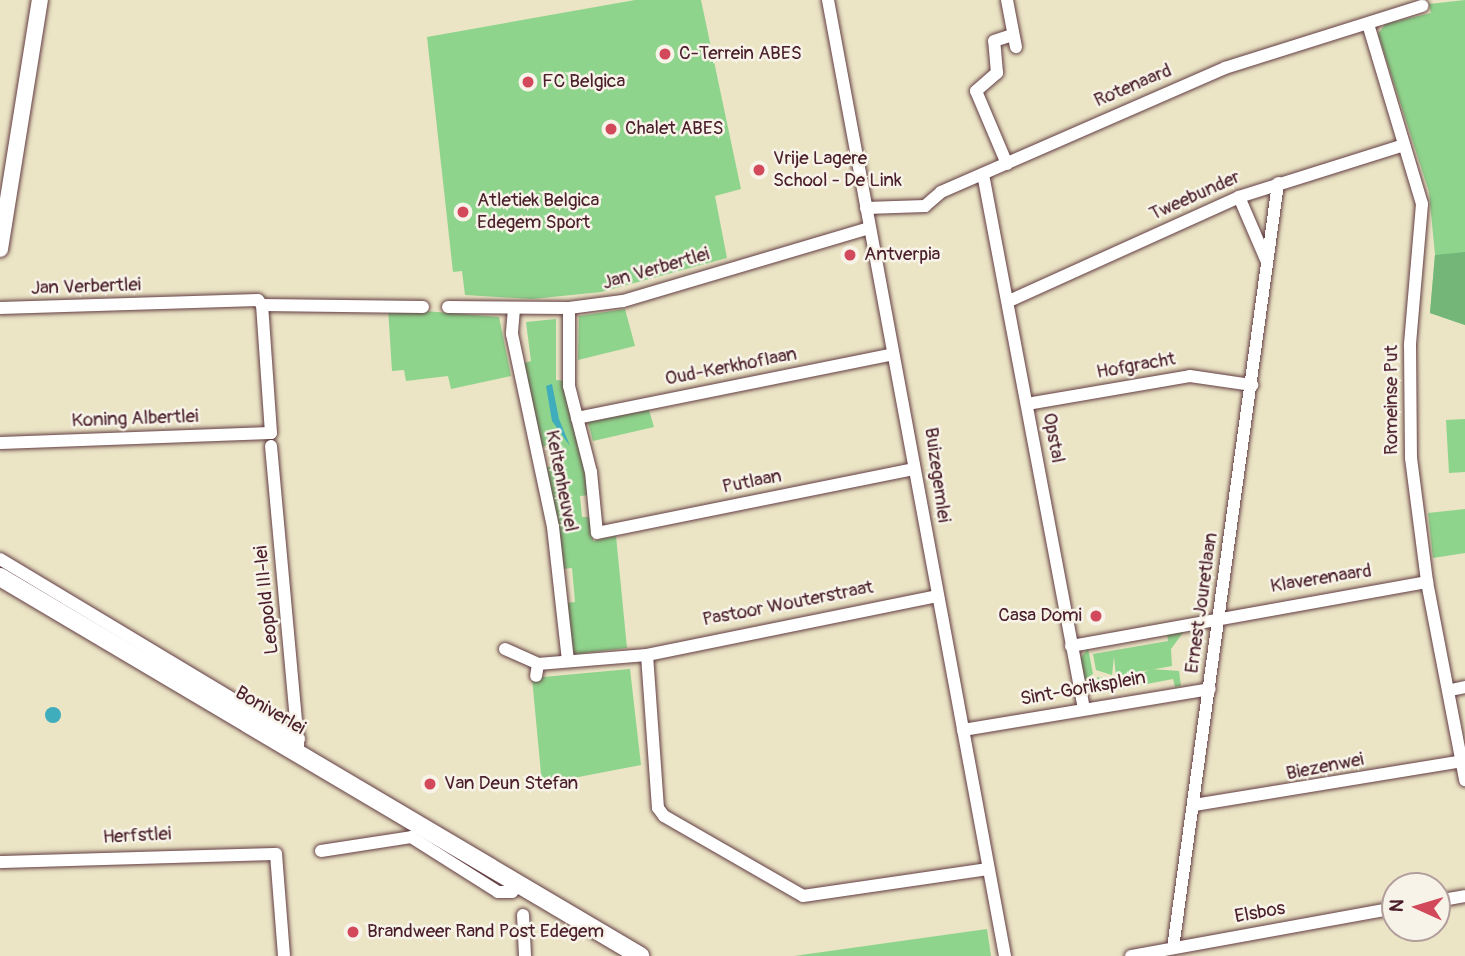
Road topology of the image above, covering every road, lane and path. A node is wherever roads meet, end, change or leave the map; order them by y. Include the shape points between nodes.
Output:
1 (40, 0) edge
2 (828, 0) edge
3 (1007, 0) edge
4 (1422, 6) dead end
5 (1368, 24) junction
6 (1404, 145) junction
7 (1007, 164) junction
8 (984, 174) junction
9 (1278, 183) junction
10 (1239, 197) junction
11 (866, 208) junction
12 (869, 228) junction
13 (0, 249) edge
14 (1268, 262) junction
15 (1009, 301) junction
16 (262, 306) junction
17 (423, 306) dead end
18 (448, 307) dead end
19 (0, 308) edge
20 (569, 308) junction
21 (514, 309) junction
22 (893, 354) junction
23 (1252, 385) junction
24 (1027, 404) junction
25 (577, 418) junction
26 (271, 440) junction
27 (0, 443) edge
28 (914, 469) junction
29 (597, 533) joint
30 (0, 559) edge
31 (0, 576) edge
32 (1427, 582) junction
33 (938, 596) junction
34 (1220, 617) junction
35 (1071, 646) junction
36 (505, 649) dead end
37 (648, 655) junction
38 (568, 661) junction
39 (1465, 687) edge
40 (1210, 689) junction
41 (1451, 690) junction
42 (1084, 709) junction
43 (963, 730) junction
44 (298, 745) junction
45 (1462, 761) junction
46 (1465, 780) edge
47 (1194, 805) junction
48 (413, 828) junction
49 (321, 851) dead end
50 (0, 862) edge
51 (988, 869) junction
52 (1381, 911) edge
53 (523, 915) dead end
54 (1173, 948) junction
55 (284, 956) edge
56 (525, 956) edge
57 (640, 956) edge
58 (1005, 956) edge
59 (1131, 956) edge

1 - 13 street
2 - 11 street, Buizegemlei
3 - 7 street via 1014,41 994,41 997,73 976,92
4 - 5 street, Rotenaard
5 - 6 street, Romeinse Put
5 - 7 street, Rotenaard via 1224,68
6 - 9 street, Tweebunder
6 - 32 street, Romeinse Put via 1422,204 1411,423
7 - 8 street, Rotenaard
8 - 11 street, Rotenaard via 917,208
8 - 15 street, Opstal
9 - 10 street, Tweebunder
9 - 14 street, Ernest Jouretlaan
10 - 14 street
10 - 15 street, Tweebunder
11 - 12 street, Buizegemlei
12 - 20 street, Jan Verbertlei via 623,301
12 - 22 street, Buizegemlei
14 - 23 street, Ernest Jouretlaan
15 - 24 street, Opstal
16 - 17 street, Jan Verbertlei
16 - 19 street, Jan Verbertlei via 258,300
16 - 26 street, Leopold III-lei
18 - 21 street, Jan Verbertlei
20 - 21 street, Jan Verbertlei
20 - 25 street, Keltenheuvel via 569,386
21 - 38 street, Keltenheuvel via 512,334 553,527
22 - 25 street, Oud-Kerkhoflaan
22 - 28 street, Buizegemlei
23 - 24 street, Hofgracht via 1190,376
23 - 34 street, Ernest Jouretlaan
24 - 35 street, Opstal
25 - 29 street, Keltenheuvel
26 - 27 street, Koning Albertlei
26 - 44 street, Leopold III-lei
28 - 29 street, Putlaan
28 - 33 street, Buizegemlei
30 - 44 street, Boniverlei
31 - 44 main road, Boniverlei
32 - 34 street, Klaverenaard
32 - 41 street, Romeinse Put
33 - 37 street, Pastoor Wouterstraat
33 - 43 street, Buizegemlei
34 - 35 street
34 - 40 street, Ernest Jouretlaan
35 - 42 street, Opstal
36 - 38 street via 537,670
37 - 38 street
37 - 51 street via 658,808 664,816 803,896
39 - 41 street
40 - 42 street, Sint-Goriksplein
40 - 47 street, Ernest Jouretlaan
41 - 45 street, Romeinse Put
42 - 43 street, Sint-Goriksplein
43 - 51 street, Buizegemlei
44 - 48 main road, Boniverlei
45 - 46 street, Romeinse Put
45 - 47 street, Biezenwei
47 - 54 street, Ernest Jouretlaan
48 - 49 street
48 - 57 main road, Boniverlei via 519,883
50 - 55 street, Herfstlei via 276,854
51 - 58 street, Buizegemlei
52 - 54 street, Elsbos
53 - 56 street
54 - 59 street, Elsbos

